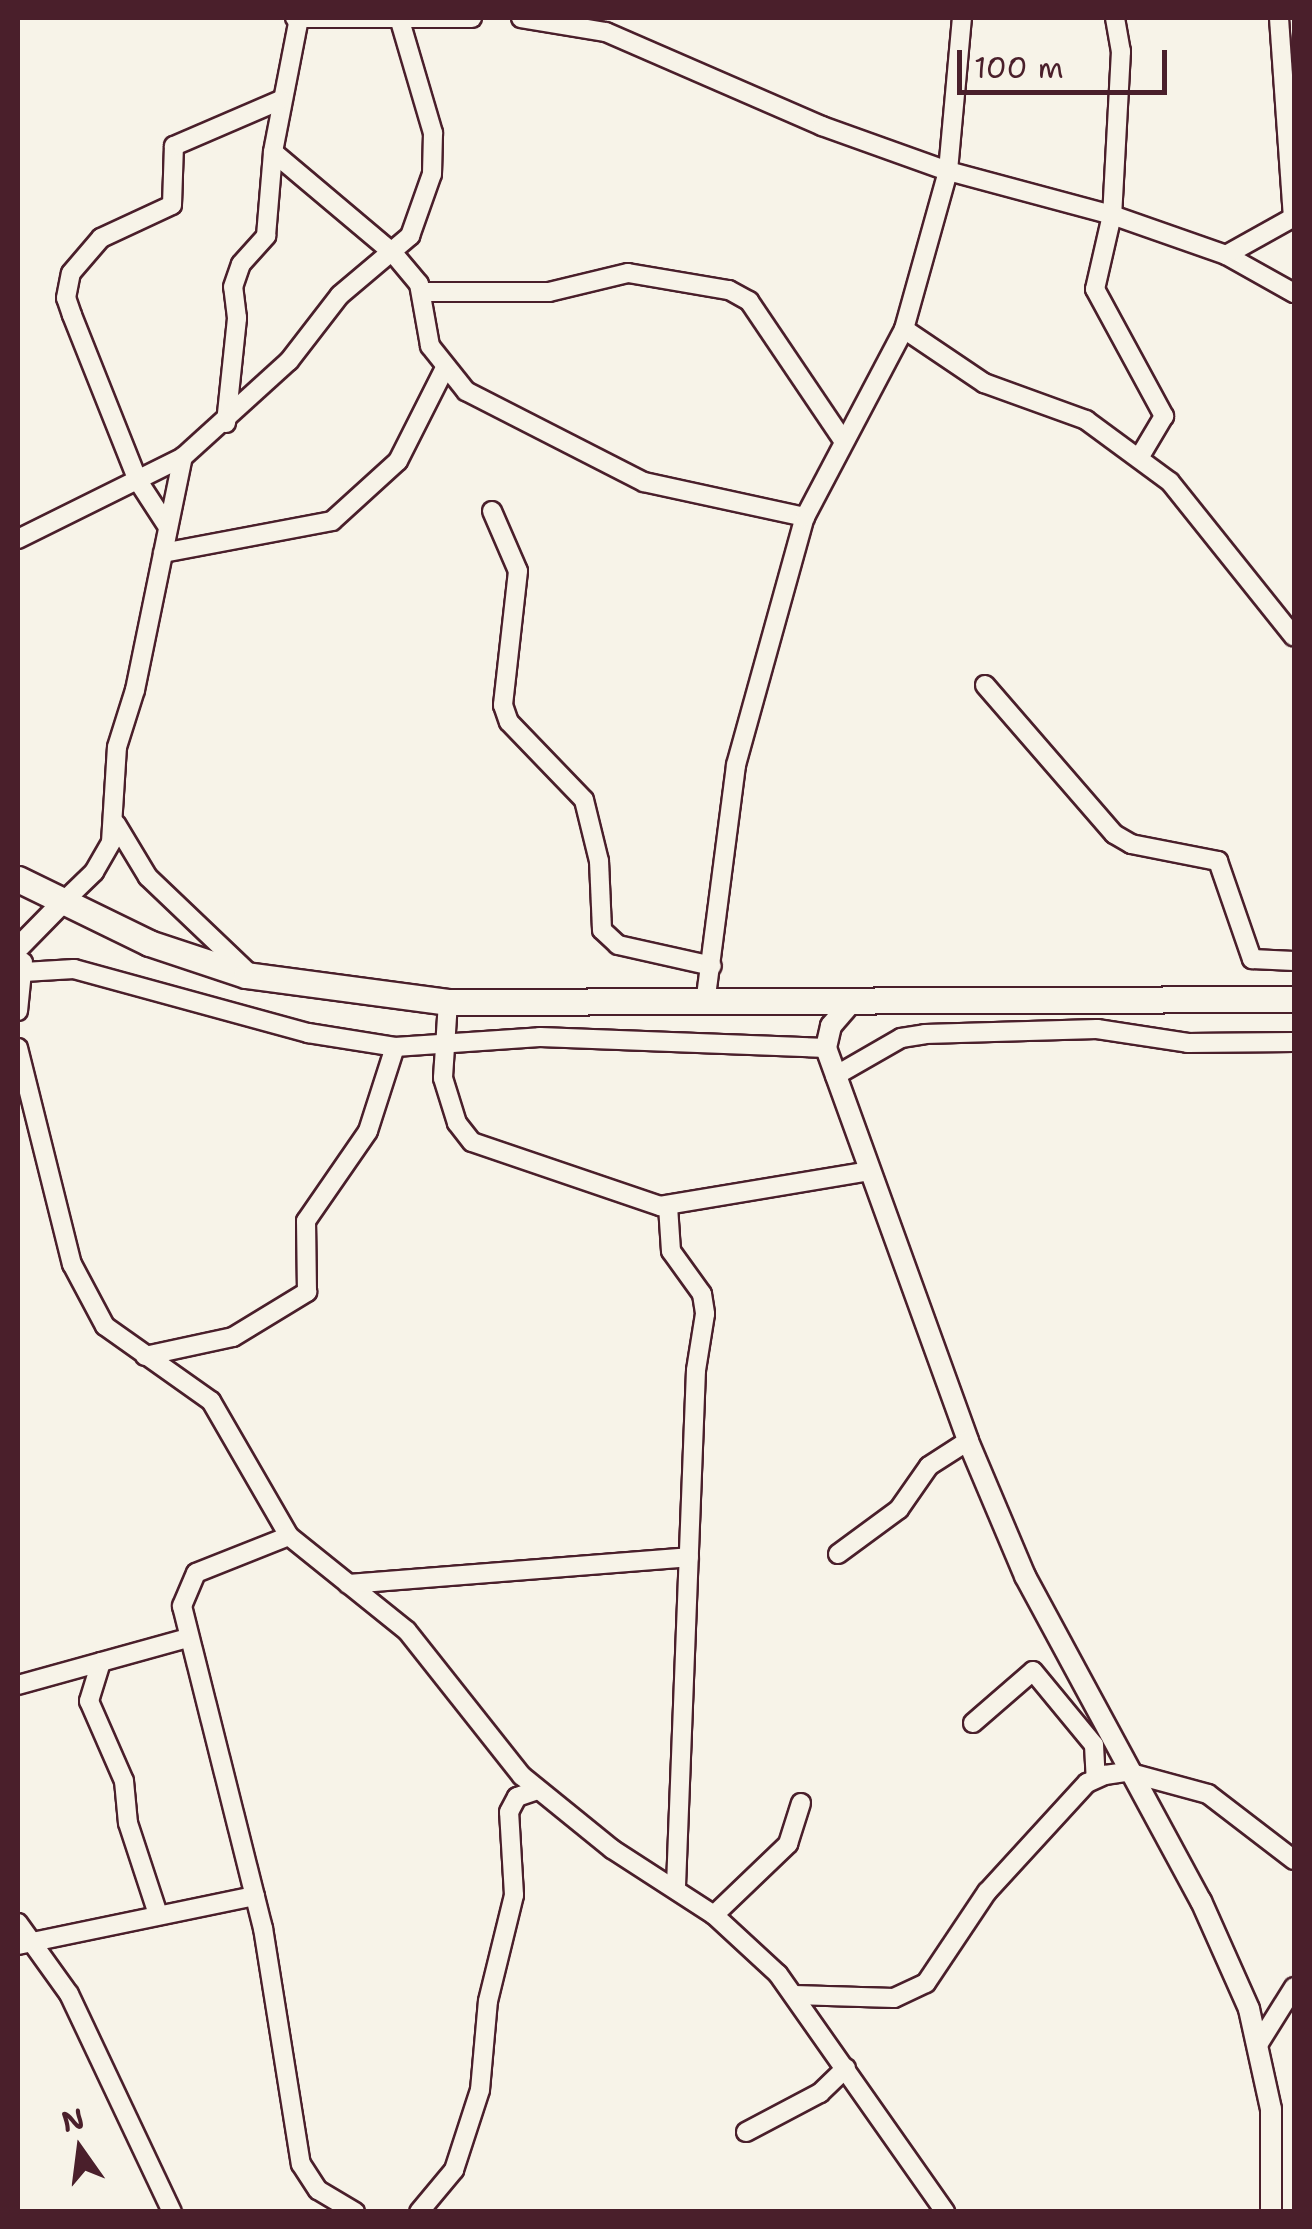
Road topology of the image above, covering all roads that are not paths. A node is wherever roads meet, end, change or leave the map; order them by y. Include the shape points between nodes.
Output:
1 (297, 18) edge
2 (441, 18) edge
3 (472, 18) edge
4 (520, 18) edge
5 (962, 18) edge
6 (1115, 18) edge
7 (1278, 18) edge
8 (400, 21) junction
9 (281, 100) junction
10 (273, 152) junction
11 (948, 172) junction
12 (1112, 215) junction
13 (1294, 217) edge
14 (393, 253) junction
15 (1226, 255) junction
16 (423, 292) junction
17 (1294, 293) edge
18 (904, 330) junction
19 (446, 366) junction
20 (226, 423) junction
21 (842, 439) junction
22 (184, 457) junction
23 (1139, 458) junction
24 (138, 481) junction
25 (492, 511) dead end
26 (805, 517) junction
27 (168, 527) junction
28 (18, 540) edge
29 (163, 552) junction
30 (1294, 637) edge
31 (986, 685) dead end
32 (116, 824) junction
33 (18, 880) edge
34 (62, 903) junction
35 (20, 946) edge
36 (1294, 961) edge
37 (712, 966) junction
38 (24, 972) junction
39 (253, 976) junction
40 (1294, 999) edge
41 (448, 1002) junction
42 (705, 1004) junction
43 (850, 1004) junction
44 (18, 1011) edge
45 (1294, 1042) edge
46 (395, 1047) junction
47 (18, 1048) edge
48 (443, 1048) junction
49 (826, 1048) junction
50 (835, 1076) junction
51 (869, 1171) junction
52 (668, 1206) junction
53 (144, 1356) junction
54 (968, 1441) junction
55 (290, 1536) junction
56 (838, 1554) dead end
57 (689, 1557) junction
58 (348, 1584) junction
59 (187, 1638) junction
60 (101, 1662) junction
61 (18, 1686) edge
62 (973, 1723) dead end
63 (1127, 1772) junction
64 (1096, 1778) junction
65 (537, 1790) junction
66 (800, 1803) dead end
67 (1294, 1860) edge
68 (676, 1887) junction
69 (255, 1896) junction
70 (158, 1914) junction
71 (714, 1915) junction
72 (18, 1922) edge
73 (24, 1944) edge
74 (1294, 1986) edge
75 (794, 1995) junction
76 (1259, 2042) junction
77 (846, 2068) junction
78 (746, 2132) dead end
79 (169, 2210) edge
80 (356, 2212) edge
81 (418, 2212) edge
82 (945, 2212) edge
83 (1271, 2212) edge

1 - 8 street
1 - 9 street
2 - 3 street
2 - 8 street
4 - 11 street via 606,32 822,126
5 - 11 street
6 - 12 street via 1121,51
7 - 13 street
8 - 14 street via 432,133 432,174 410,236
9 - 10 street
9 - 24 street via 174,146 172,205 101,238 70,273 66,298
10 - 14 street
10 - 20 street via 266,236 241,264 233,287 237,318
11 - 12 street
11 - 18 street
12 - 15 street
12 - 23 street via 1096,296 1164,416
13 - 15 street
14 - 16 street
14 - 20 street via 340,295 289,361
15 - 17 street
16 - 19 street via 426,337
16 - 21 street via 550,292 628,273 729,290 749,300
18 - 21 street
18 - 23 street via 984,383 1086,420
19 - 26 street via 474,398 644,482
19 - 29 street via 398,461 342,514 306,531
20 - 22 street
21 - 26 street
22 - 24 street
22 - 27 street
23 - 30 street via 1191,504
24 - 27 street
24 - 28 street
25 - 37 street via 518,571 503,705 509,722 568,779 592,816 602,930 618,945
26 - 37 street via 736,765
27 - 29 street
29 - 32 street via 113,768
31 - 36 street via 1114,834 1131,844 1218,860 1252,960
32 - 34 street via 104,858
32 - 39 street via 148,877
33 - 34 main road
34 - 35 street
34 - 39 main road via 149,942
35 - 38 street
37 - 42 street
38 - 44 street
38 - 46 street via 74,969 308,1033
39 - 41 main road
40 - 43 main road
41 - 42 main road
41 - 48 street
42 - 43 main road
43 - 49 street via 832,1026
45 - 50 street via 1188,1043 1097,1029 925,1034 901,1038
46 - 48 street
46 - 53 street via 368,1131 306,1221 308,1292 233,1337
47 - 53 street via 78,1280 115,1337
48 - 49 street via 540,1037
48 - 52 street via 450,1104 472,1142
49 - 50 street
50 - 51 street
51 - 52 street
51 - 54 street
52 - 57 street via 671,1251 702,1294 706,1314 696,1370
53 - 55 street via 211,1401
54 - 56 street via 929,1466 899,1509
54 - 63 street via 1025,1576
55 - 58 street
55 - 59 street via 196,1574 183,1593
57 - 58 street
57 - 68 street
58 - 65 street via 406,1631 455,1700
59 - 60 street
59 - 69 street
60 - 61 street
60 - 70 street via 89,1701 124,1781 128,1823
62 - 64 street via 1033,1671 1094,1745
63 - 64 street
63 - 67 street via 1208,1794
63 - 76 street via 1221,1941
64 - 75 street via 987,1892 926,1983 894,1998
65 - 68 street via 612,1849
65 - 81 street via 518,1796 509,1812 514,1895 488,2001 480,2090 454,2170
66 - 71 street via 788,1844
68 - 71 street
69 - 70 street
69 - 80 street via 302,2164 318,2190
70 - 73 street
71 - 75 street
72 - 73 street
73 - 79 street via 69,1994
74 - 76 street
75 - 77 street
76 - 83 street via 1273,2130
77 - 78 street via 820,2092
77 - 82 street

